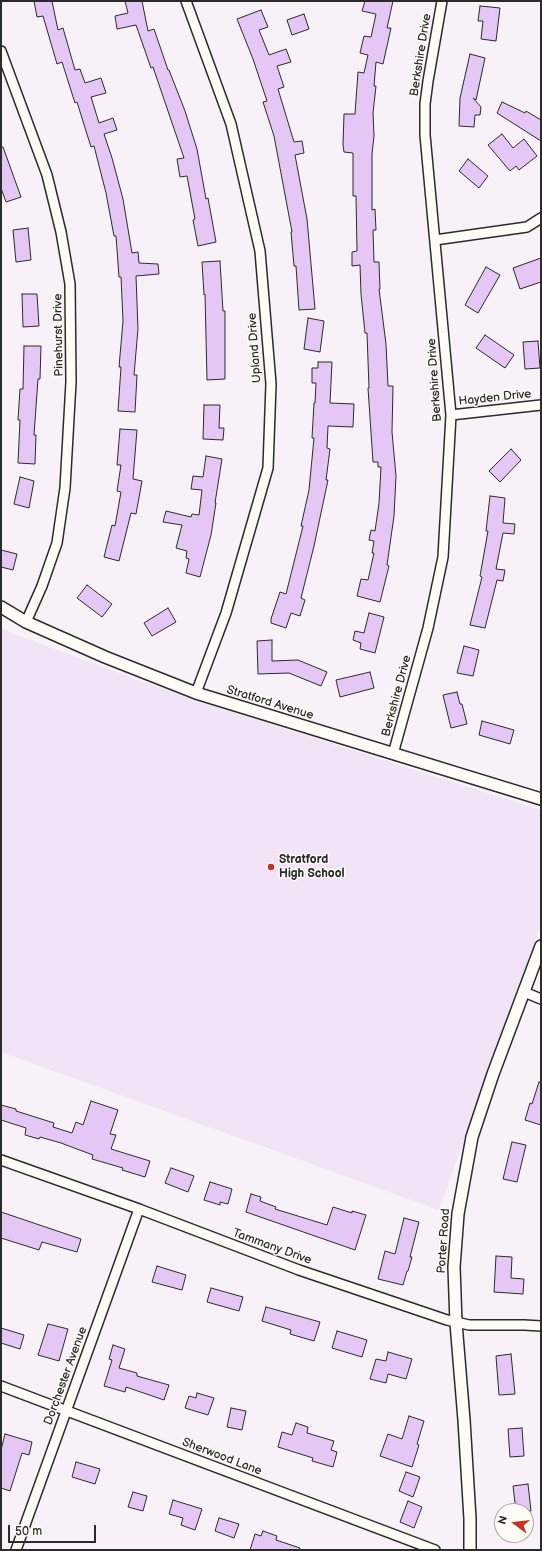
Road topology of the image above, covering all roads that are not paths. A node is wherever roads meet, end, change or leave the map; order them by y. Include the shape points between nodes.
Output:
1 (186, 1) edge
2 (442, 1) edge
3 (1, 52) edge
4 (541, 218) edge
5 (435, 240) junction
6 (541, 405) edge
7 (451, 415) junction
8 (1, 607) edge
9 (26, 622) junction
10 (196, 693) junction
11 (393, 754) junction
12 (541, 799) edge
13 (541, 946) edge
14 (524, 992) junction
15 (541, 999) edge
16 (1, 1160) edge
17 (139, 1209) junction
18 (456, 1323) junction
19 (541, 1326) edge
20 (1, 1386) edge
21 (67, 1410) junction
22 (16, 1550) edge
23 (435, 1550) edge
24 (470, 1550) edge

1 - 10 street, Upland Drive via 231,124 260,251 271,384 268,468 226,613
2 - 5 street, Berkshire Drive via 425,104 425,134
3 - 9 street, Pinehurst Drive via 47,175 70,284 72,382 65,488 57,543
4 - 5 street via 526,227
5 - 7 street, Berkshire Drive
6 - 7 street, Hayden Drive
7 - 11 street, Berkshire Drive via 443,557 428,628
8 - 9 street, Stratford Avenue
9 - 10 street, Stratford Avenue
10 - 11 street, Stratford Avenue
11 - 12 street, Stratford Avenue
13 - 14 street, Porter Road
14 - 15 street
14 - 18 street, Porter Road via 472,1137 464,1174 454,1267
16 - 17 street, Tammany Drive
17 - 18 street, Tammany Drive via 299,1270
17 - 21 street, Dorchester Avenue
18 - 19 street, Tammany Drive
18 - 24 street, Porter Road via 464,1420
20 - 21 street, Sherwood Lane
21 - 22 street, Dorchester Avenue
21 - 23 street, Sherwood Lane

